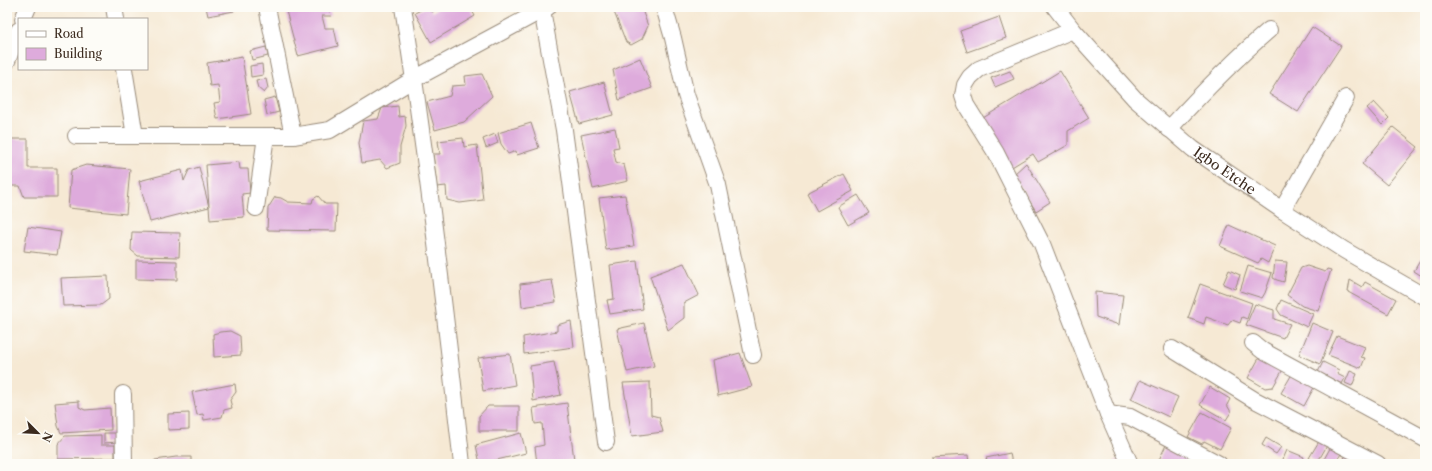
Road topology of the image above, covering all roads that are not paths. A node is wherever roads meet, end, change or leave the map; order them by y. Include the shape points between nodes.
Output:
1 (28, 7) edge
2 (114, 7) edge
3 (267, 7) edge
4 (403, 7) edge
5 (664, 7) edge
6 (1055, 7) edge
7 (545, 9) edge
8 (23, 18) edge
9 (116, 18) edge
10 (1073, 30) junction
11 (1269, 30) dead end
12 (18, 33) edge
13 (7, 61) edge
14 (124, 70) edge
15 (414, 79) junction
16 (1346, 98) dead end
17 (1169, 129) junction
18 (76, 136) dead end
19 (135, 136) junction
20 (266, 136) junction
21 (293, 136) junction
22 (256, 208) dead end
23 (1282, 210) junction
24 (1425, 297) edge
25 (1253, 343) dead end
26 (1172, 349) dead end
27 (752, 355) dead end
28 (123, 394) dead end
29 (1108, 414) junction
30 (1425, 439) edge
31 (606, 442) dead end
32 (124, 464) edge
33 (462, 464) edge
34 (1130, 464) edge
35 (1219, 464) edge
36 (1378, 464) edge

1 - 8 street
2 - 9 street
3 - 21 street
4 - 15 street
5 - 27 street via 674,38 686,95 718,185
6 - 10 street, Igbo Etche
7 - 15 street
7 - 31 street
10 - 17 street, Igbo Etche via 1135,99
10 - 29 street via 979,69 965,85 963,96 996,153 1042,244
11 - 17 street via 1220,74
12 - 13 street
14 - 19 street
15 - 21 street via 330,130
15 - 33 street via 437,246
16 - 23 street
17 - 23 street, Igbo Etche
18 - 19 street
19 - 20 street
20 - 21 street
20 - 22 street
23 - 24 street, Igbo Etche
25 - 30 street via 1263,351
26 - 36 street via 1253,399
28 - 32 street
29 - 34 street
29 - 35 street via 1130,417

